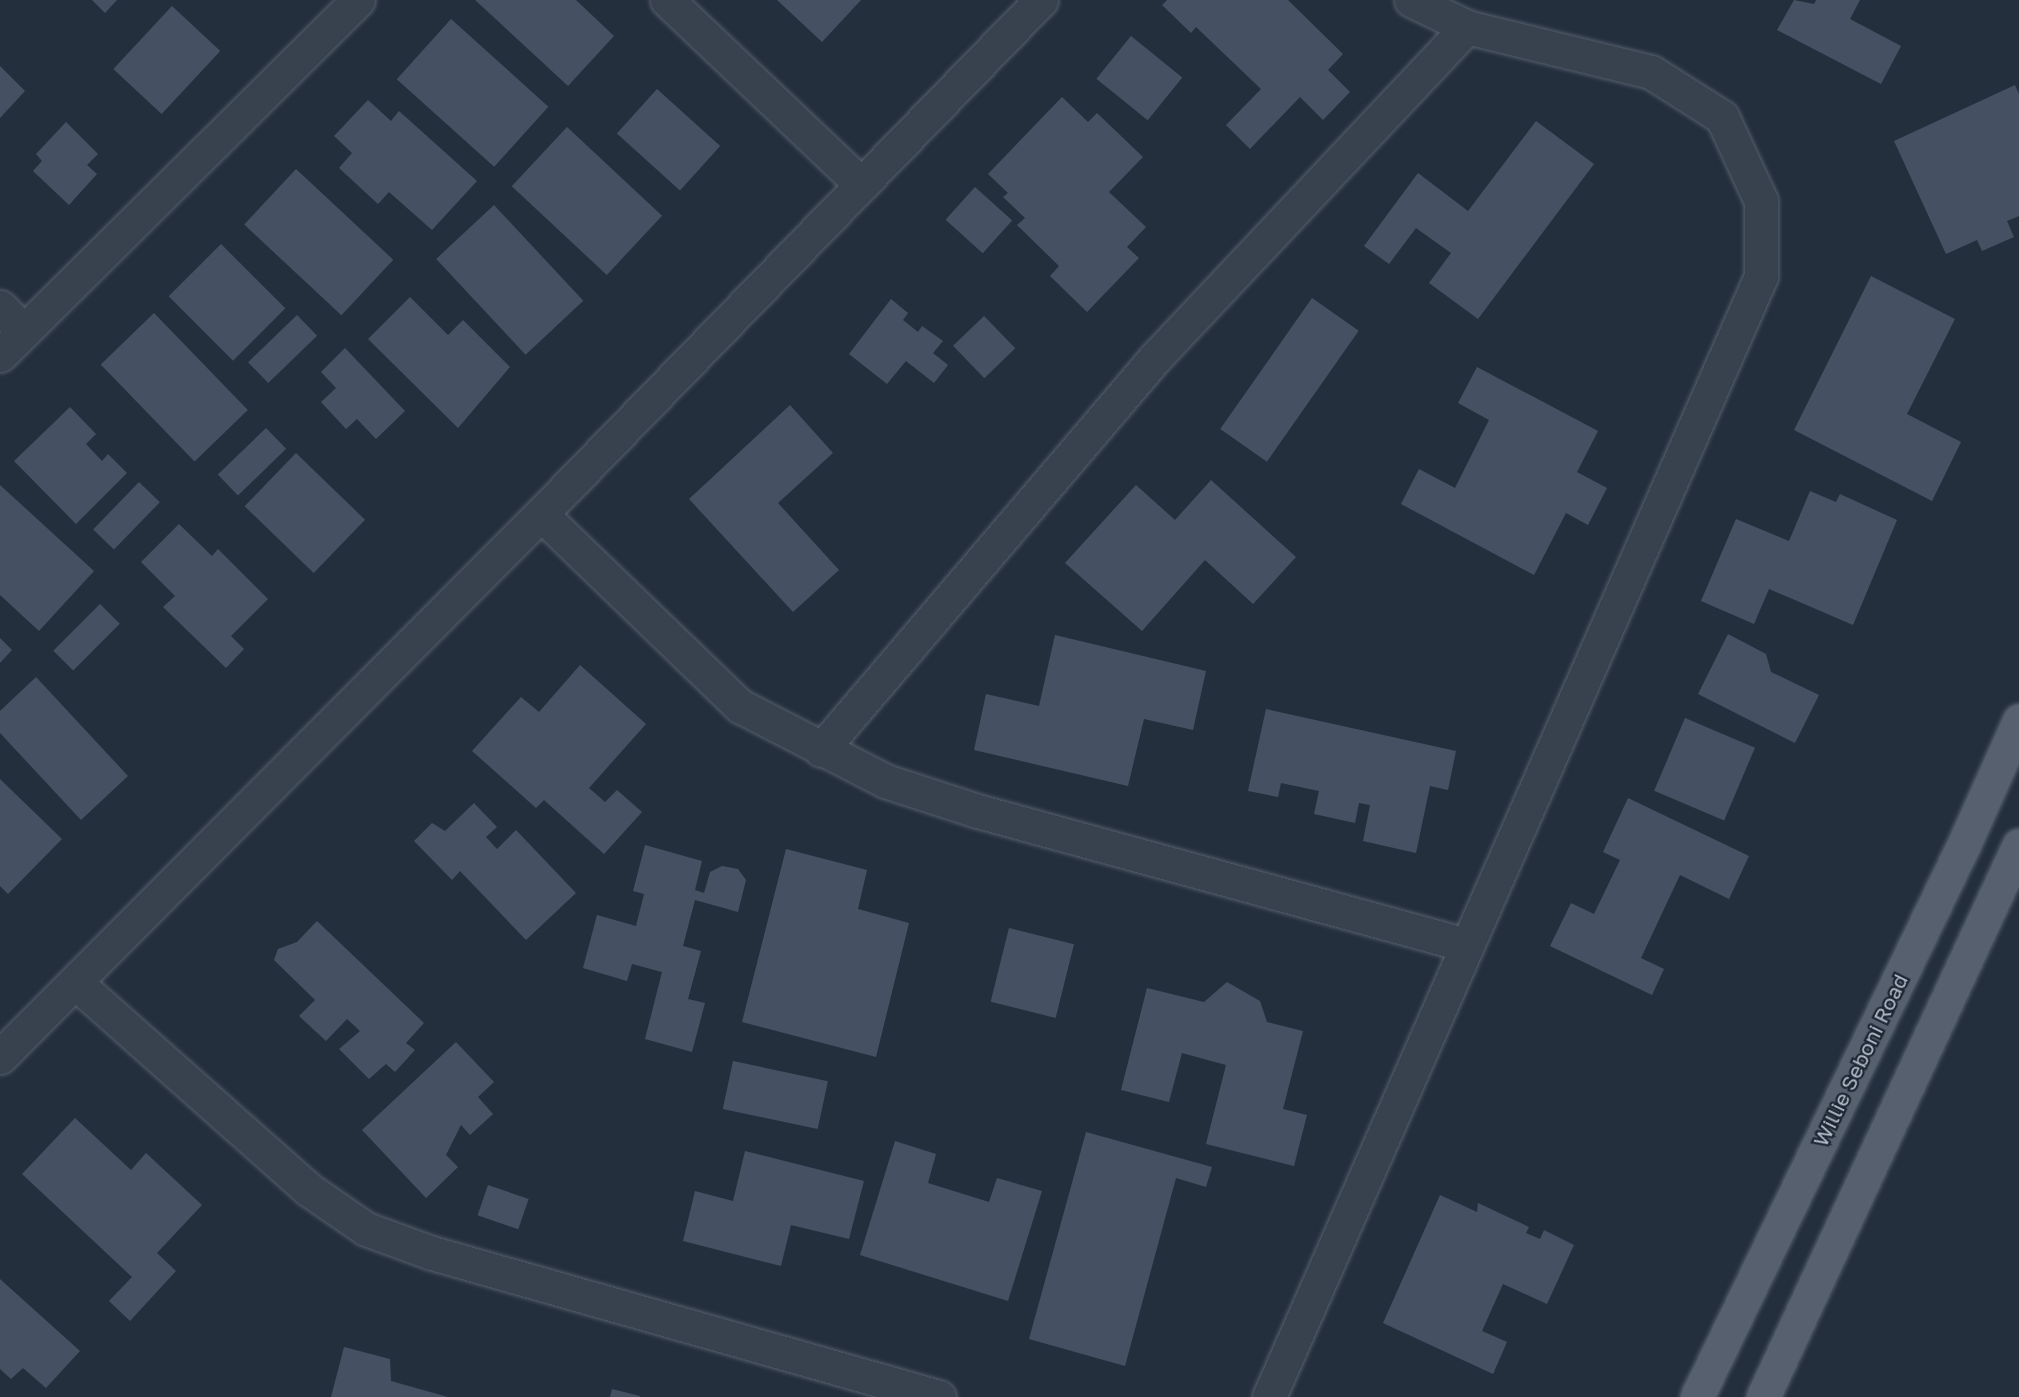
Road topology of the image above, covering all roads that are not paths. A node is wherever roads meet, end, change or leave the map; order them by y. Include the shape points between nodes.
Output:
1 (667, 0) edge
2 (1041, 0) edge
3 (1411, 0) edge
4 (353, 2) edge
5 (1467, 27) junction
6 (860, 183) junction
7 (0, 307) edge
8 (24, 331) junction
9 (0, 355) edge
10 (541, 514) junction
11 (2019, 721) edge
12 (821, 750) junction
13 (2019, 845) edge
14 (1466, 945) junction
15 (75, 982) junction
16 (0, 1057) edge
17 (939, 1397) edge
18 (1269, 1397) edge
19 (1697, 1397) edge
20 (1763, 1397) edge

1 - 6 street
2 - 6 street
3 - 5 street
4 - 8 street
5 - 12 street via 1155,358
5 - 14 street via 1651,72 1722,117 1761,201 1761,276
6 - 10 street
7 - 8 street
8 - 9 street
10 - 12 street via 740,706
10 - 15 street
11 - 19 main road, Willie Seboni Road via 1965,842
12 - 14 street via 885,781 974,810
13 - 20 main road
14 - 18 street
15 - 16 street
15 - 17 street via 308,1189 366,1229 432,1253

